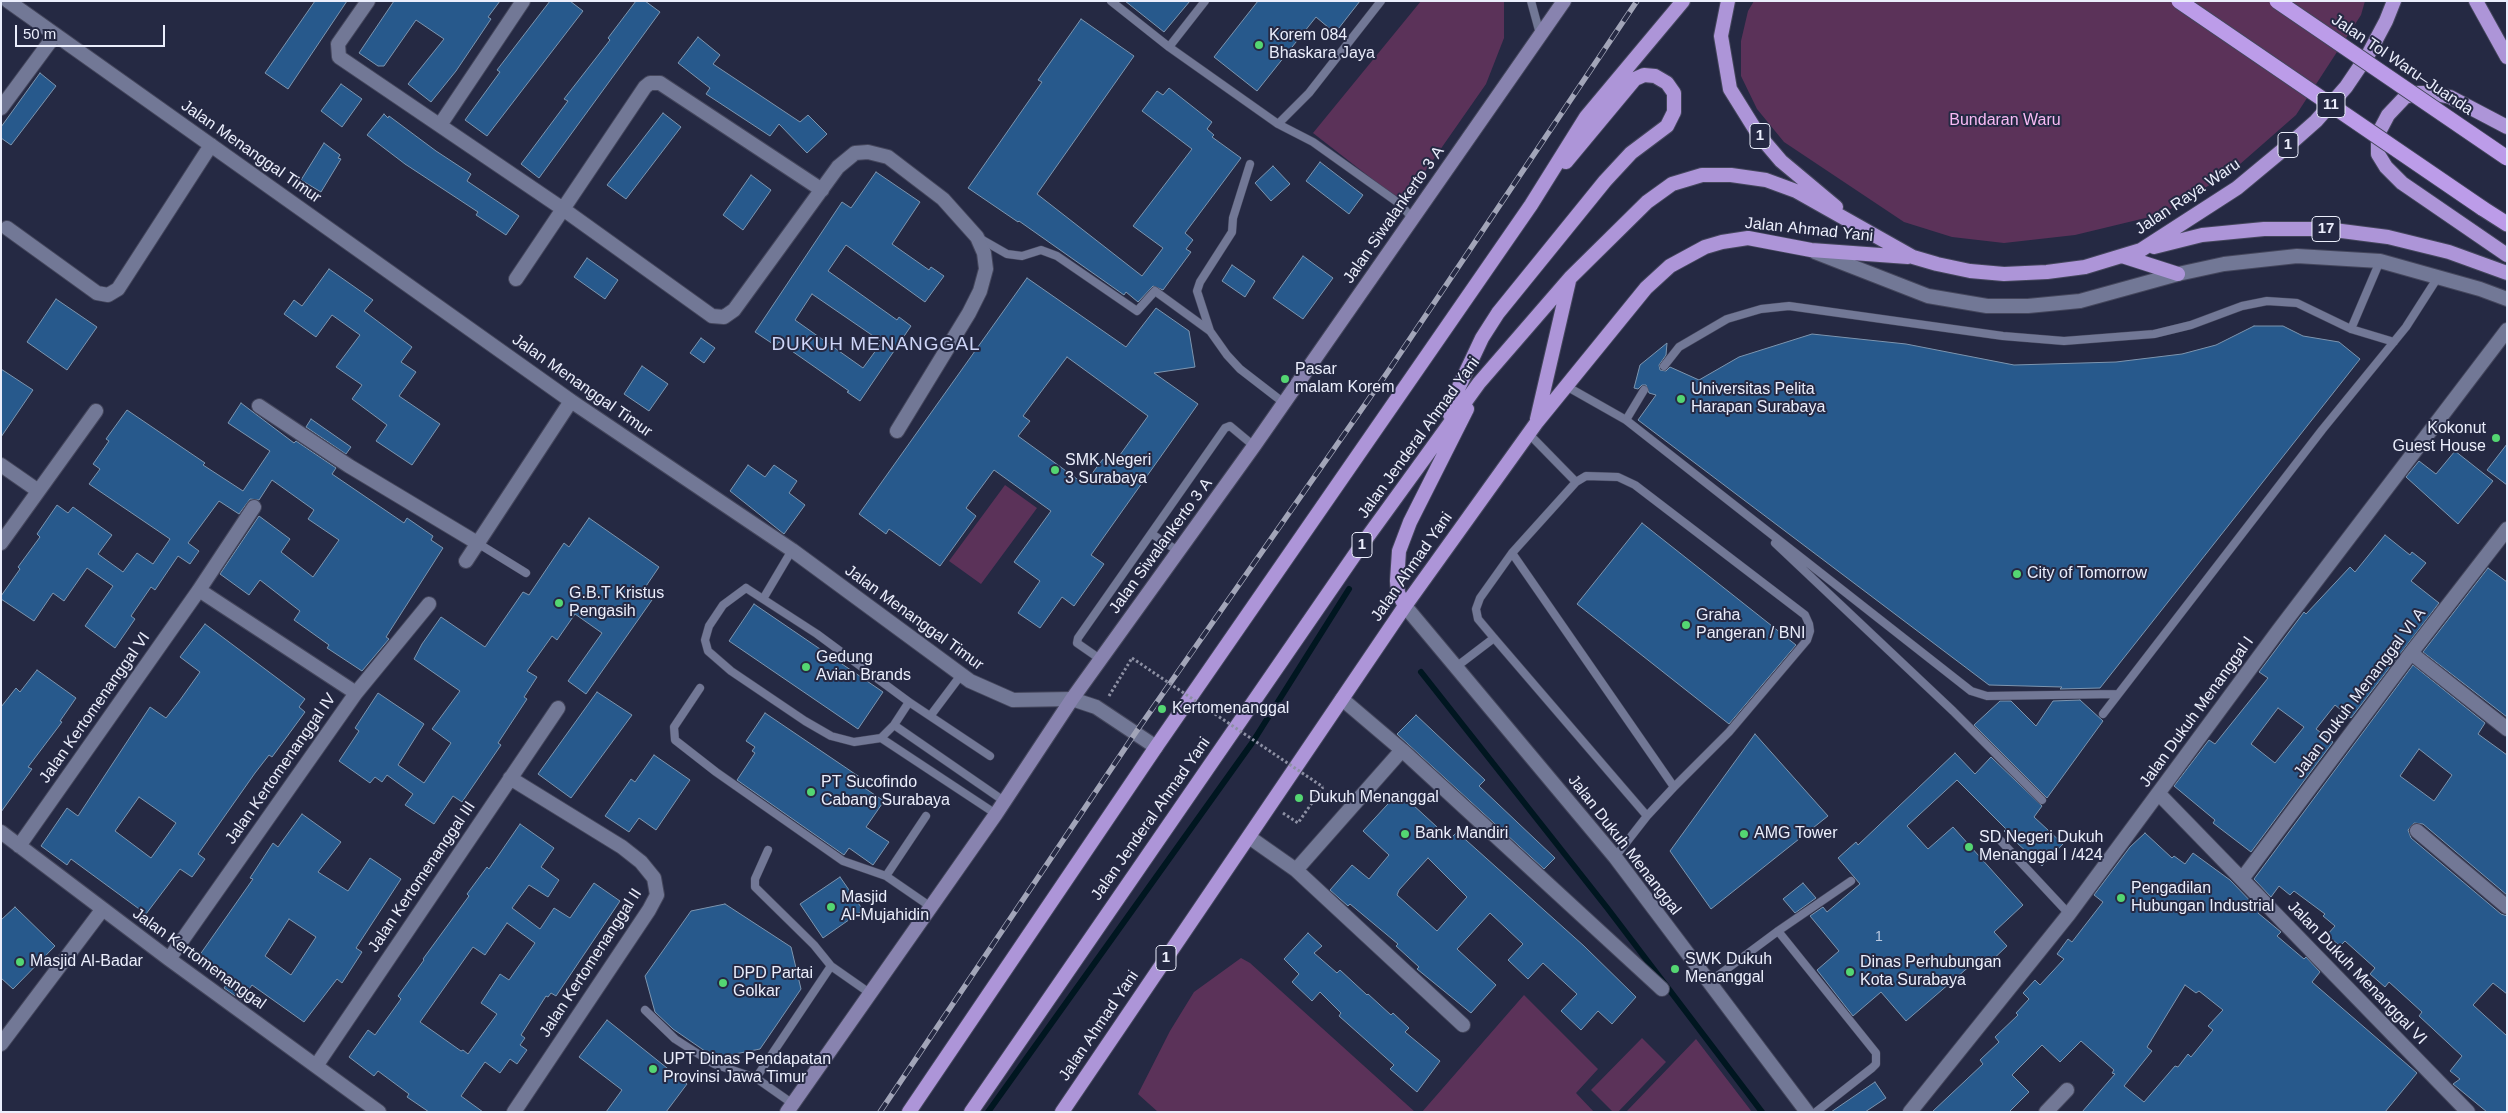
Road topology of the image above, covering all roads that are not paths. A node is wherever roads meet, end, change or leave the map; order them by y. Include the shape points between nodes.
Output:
1 (8, 1) edge
2 (368, 1) edge
3 (523, 1) edge
4 (1111, 1) edge
5 (1205, 1) edge
6 (1381, 1) edge
7 (1531, 1) edge
8 (1683, 1) edge
9 (1728, 1) edge
10 (2179, 1) edge
11 (2277, 1) edge
12 (2394, 1) edge
13 (2476, 1) edge
14 (1562, 3) edge
15 (1540, 34) junction
16 (55, 35) junction
17 (1169, 47) junction
18 (2507, 57) edge
19 (2, 105) edge
20 (1278, 124) junction
21 (440, 125) junction
22 (2507, 127) edge
23 (211, 145) junction
24 (2507, 158) edge
25 (1250, 164) dead end
26 (822, 190) junction
27 (1531, 205) junction
28 (563, 209) junction
29 (1413, 219) junction
30 (2507, 224) edge
31 (7, 228) dead end
32 (1867, 232) junction
33 (977, 237) junction
34 (1811, 250) junction
35 (2141, 250) junction
36 (2507, 254) edge
37 (2122, 256) junction
38 (1914, 257) junction
39 (2380, 261) junction
40 (2507, 273) edge
41 (2178, 274) junction
42 (2438, 277) junction
43 (1570, 278) junction
44 (516, 279) dead end
45 (2507, 299) edge
46 (2351, 329) junction
47 (2507, 330) edge
48 (1210, 331) junction
49 (2394, 342) junction
50 (1664, 366) dead end
51 (1478, 383) junction
52 (1566, 386) junction
53 (1644, 390) dead end
54 (571, 401) junction
55 (1284, 403) junction
56 (259, 406) dead end
57 (96, 411) dead end
58 (1626, 420) junction
59 (1537, 422) junction
60 (1446, 428) junction
61 (897, 431) dead end
62 (1528, 433) junction
63 (1254, 446) junction
64 (1, 465) edge
65 (1576, 482) junction
66 (37, 490) junction
67 (254, 507) dead end
68 (1746, 515) junction
69 (2507, 529) edge
70 (1152, 534) junction
71 (1, 543) edge
72 (479, 544) junction
73 (792, 550) junction
74 (1178, 551) junction
75 (1512, 552) junction
76 (466, 561) dead end
77 (526, 573) dead end
78 (199, 590) junction
79 (763, 599) junction
80 (429, 604) dead end
81 (1405, 606) junction
82 (1494, 638) junction
83 (2411, 652) junction
84 (1100, 659) junction
85 (1456, 667) junction
86 (961, 675) junction
87 (700, 688) dead end
88 (356, 693) junction
89 (2117, 694) junction
90 (1072, 699) junction
91 (1342, 699) junction
92 (909, 702) junction
93 (558, 708) dead end
94 (2103, 714) dead end
95 (930, 715) junction
96 (894, 725) junction
97 (2507, 729) edge
98 (881, 738) junction
99 (1156, 747) junction
100 (1402, 750) junction
101 (990, 756) dead end
102 (510, 778) junction
103 (1674, 787) junction
104 (2159, 794) junction
105 (2042, 800) dead end
106 (1004, 801) junction
107 (996, 814) junction
108 (926, 816) dead end
109 (1647, 816) junction
110 (2417, 831) dead end
111 (1, 832) edge
112 (1249, 837) junction
113 (2000, 840) dead end
114 (20, 846) junction
115 (768, 850) dead end
116 (1615, 857) junction
117 (1296, 870) junction
118 (886, 876) junction
119 (2242, 879) junction
120 (1851, 881) dead end
121 (931, 907) junction
122 (2507, 907) edge
123 (102, 910) junction
124 (2069, 914) junction
125 (1778, 931) junction
126 (169, 959) junction
127 (831, 966) junction
128 (1708, 983) junction
129 (1662, 989) dead end
130 (871, 994) junction
131 (645, 1010) dead end
132 (1464, 1025) dead end
133 (1, 1044) edge
134 (316, 1066) junction
135 (756, 1078) junction
136 (2067, 1090) dead end
137 (790, 1108) edge
138 (379, 1112) edge
139 (514, 1112) edge
140 (909, 1112) edge
141 (971, 1112) edge
142 (1062, 1112) edge
143 (1807, 1112) edge
144 (1816, 1112) edge
145 (1910, 1112) edge
146 (2046, 1112) edge
147 (2468, 1112) edge

1 - 16 street, Jalan Menanggal Timur
2 - 21 street via 338,44 339,57
3 - 21 street
4 - 17 lane
5 - 17 lane
6 - 20 lane via 1309,93
7 - 15 lane
8 - 27 highway via 1586,117
9 - 32 highway, 1 via 1721,36 1730,89 1758,134 1781,161
10 - 30 highway, 11, bridge
11 - 24 highway, Jalan Tol Waru–Juanda, bridge
12 - 35 highway, Jalan Raya Waru / 1 via 2369,53 2316,122 2237,188
13 - 18 highway
14 - 15 main road, Jalan Siwalankerto 3 A
15 - 29 main road, Jalan Siwalankerto 3 A
16 - 19 street
16 - 23 street, Jalan Menanggal Timur
17 - 20 lane
20 - 29 lane via 1313,142 1400,204
21 - 28 street
22 - 36 highway via 2450,97 2431,92 2418,93 2405,97 2388,115 2378,134 2378,154 2402,183
23 - 31 street via 118,289 108,295 97,293
23 - 54 street, Jalan Menanggal Timur
25 - 48 lane via 1233,218 1232,232 1197,291
26 - 28 street via 734,310 724,317 712,316
26 - 28 street via 655,82 645,87
26 - 33 street via 838,167 855,153 868,152 888,158 943,199
27 - 60 highway via 1635,78 1655,76 1667,83 1675,101 1667,126 1631,153 1605,181 1498,313 1482,338 1458,391
27 - 99 highway
28 - 44 street
29 - 55 main road, Jalan Siwalankerto 3 A
32 - 38 highway, Jalan Raya Waru / 1
32 - 43 highway, Jalan Jenderal Ahmad Yani / 1 via 1796,191 1766,180 1702,175 1672,184 1647,202
33 - 48 lane via 1007,254 1022,256 1041,250 1057,256 1137,311 1155,291
33 - 61 street via 984,252 986,269 980,291
34 - 38 highway, Jalan Ahmad Yani / 1
34 - 41 street via 1928,296 1988,306 2080,301
34 - 52 highway, Jalan Ahmad Yani / 1 via 1748,238 1705,247 1670,266 1646,288
35 - 37 highway, Jalan Raya Waru / 1
35 - 40 highway, 17 via 2228,232 2326,229 2406,241 2449,252
37 - 38 highway, Jalan Raya Waru / 1 via 2085,267 2004,274 1970,271
37 - 41 highway
39 - 41 street via 2297,256 2224,264
39 - 42 street
39 - 46 lane
42 - 45 street
42 - 49 lane
43 - 51 highway, Jalan Jenderal Ahmad Yani / 1
43 - 59 highway
46 - 49 lane
46 - 50 lane via 2296,303 2267,301 2154,334 2064,341 2003,336 1790,306 1762,309 1727,319 1679,347
47 - 104 street, Jalan Dukuh Menanggal I via 2284,623
48 - 55 lane via 1240,369
49 - 89 lane
51 - 60 highway, Jalan Jenderal Ahmad Yani / 1
51 - 81 highway via 1450,447 1410,522 1400,551 1398,593
52 - 58 lane
52 - 59 highway, Jalan Ahmad Yani / 1
53 - 58 lane
54 - 72 street
54 - 73 street, Jalan Menanggal Timur
55 - 63 main road, Jalan Siwalankerto 3 A
56 - 72 street via 349,466
57 - 66 street
58 - 68 lane
59 - 62 highway, Jalan Ahmad Yani / 1
60 - 141 highway, Jalan Jenderal Ahmad Yani / 1 via 1358,550
62 - 65 lane
62 - 81 highway, Jalan Ahmad Yani / 1
63 - 70 lane via 1230,426 1225,428
63 - 74 main road, Jalan Siwalankerto 3 A
64 - 66 street
65 - 75 lane
65 - 103 lane via 1586,476 1601,475 1618,476 1635,485 1805,616 1809,624 1810,632 1801,648 1729,732
66 - 71 street
67 - 78 street, Jalan Kertomenanggal VI
68 - 89 lane via 1971,691 1987,696
68 - 105 lane
69 - 83 street, Jalan Dukuh Menanggal VI A
70 - 74 lane
70 - 84 lane via 1078,638 1077,643
72 - 76 street
72 - 77 lane
73 - 79 lane
73 - 86 street, Jalan Menanggal Timur
74 - 84 main road, Jalan Siwalankerto 3 A
75 - 82 lane via 1476,609 1478,619
75 - 103 lane
78 - 88 street
78 - 114 street, Jalan Kertomenanggal VI
79 - 92 lane via 818,634
79 - 98 lane via 746,588 723,605 705,640 708,651 731,671 831,736 854,742
80 - 88 street, Jalan Kertomenanggal IV
81 - 85 street, Jalan Dukuh Menanggal
81 - 91 highway, Jalan Ahmad Yani / 1
82 - 85 lane
82 - 109 lane
83 - 97 street
83 - 119 street, Jalan Dukuh Menanggal VI A
84 - 90 main road, Jalan Siwalankerto 3 A
85 - 116 street, Jalan Dukuh Menanggal
86 - 90 street, Jalan Menanggal Timur via 1013,700
86 - 95 lane
87 - 118 lane via 674,727 675,740 843,862
88 - 126 street, Jalan Kertomenanggal IV
89 - 94 lane
90 - 99 street, Jalan Menanggal Timur via 1096,707
90 - 106 main road, Jalan Siwalankerto 3 A
91 - 100 street
91 - 112 highway, Jalan Ahmad Yani / 1
92 - 95 lane
92 - 96 lane
93 - 102 street, Jalan Kertomenanggal III
95 - 101 lane
96 - 98 lane
96 - 106 lane
98 - 107 lane
99 - 140 highway
100 - 117 street
100 - 129 street
102 - 134 street, Jalan Kertomenanggal III
102 - 139 street, Jalan Kertomenanggal II via 641,862 654,878 657,895
103 - 109 lane
104 - 119 street, Jalan Dukuh Menanggal VI
104 - 124 street, Jalan Dukuh Menanggal I
106 - 107 main road, Jalan Siwalankerto 3 A
107 - 121 main road, Jalan Siwalankerto 3 A
108 - 118 lane
109 - 116 lane
110 - 122 street
111 - 114 street, Jalan Kertomenanggal
112 - 117 street
112 - 142 highway, Jalan Ahmad Yani / 1
113 - 124 lane
114 - 123 street, Jalan Kertomenanggal
115 - 127 lane via 755,879 755,887 814,944
116 - 128 street, Jalan Dukuh Menanggal
117 - 132 street
118 - 121 lane
119 - 147 street, Jalan Dukuh Menanggal VI
120 - 125 lane
121 - 130 main road, Jalan Siwalankerto 3 A
123 - 126 street, Jalan Kertomenanggal
123 - 133 street
124 - 145 street, Jalan Dukuh Menanggal I
125 - 128 lane
125 - 144 lane via 1876,1053 1876,1064 1872,1068
126 - 134 street, Jalan Kertomenanggal
127 - 130 lane
127 - 135 lane
128 - 143 street, Jalan Dukuh Menanggal
130 - 137 main road, Jalan Siwalankerto 3 A
131 - 135 lane via 675,1039 714,1064
134 - 138 street, Jalan Kertomenanggal
135 - 137 lane
136 - 146 street

